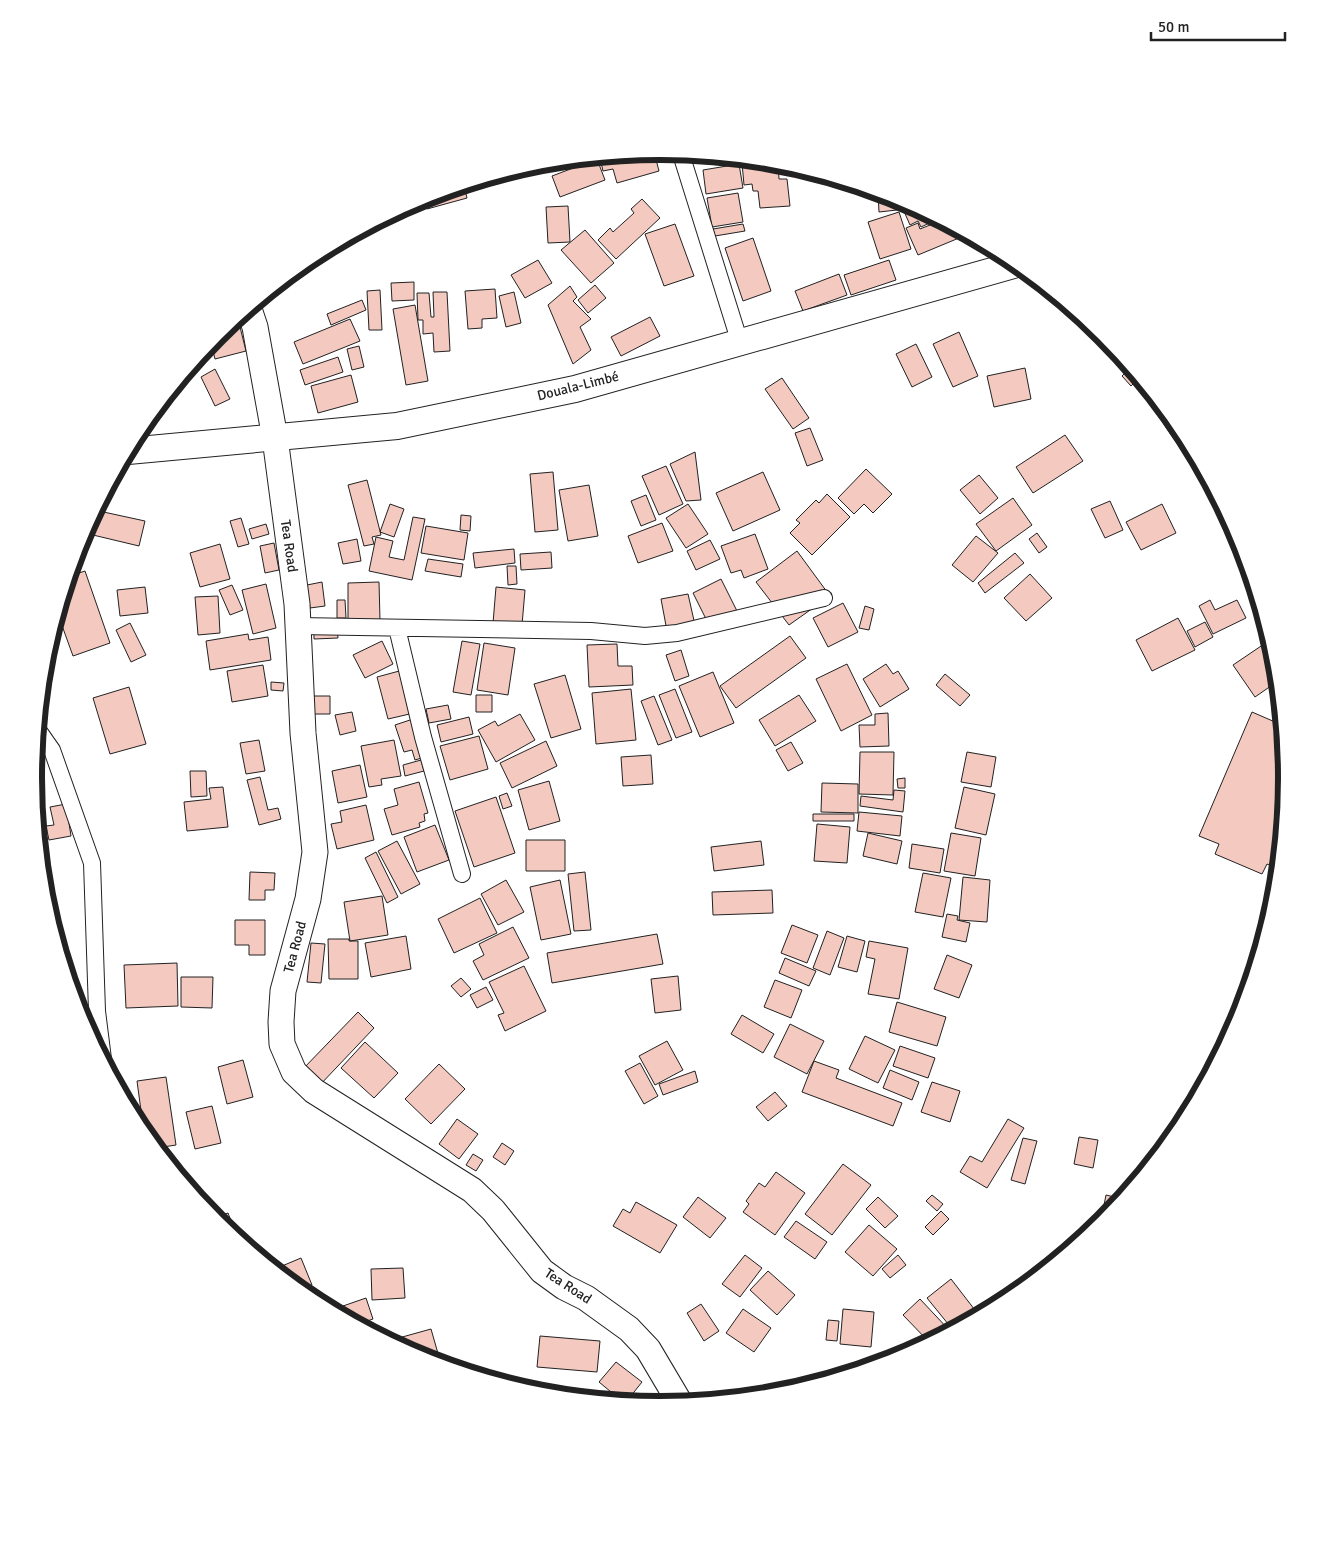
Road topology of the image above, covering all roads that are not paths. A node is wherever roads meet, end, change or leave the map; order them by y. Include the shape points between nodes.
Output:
1 (683, 161) edge
2 (1007, 267) edge
3 (252, 315) edge
4 (740, 343) junction
5 (275, 438) junction
6 (137, 450) edge
7 (824, 598) dead end
8 (298, 626) junction
9 (397, 628) junction
10 (44, 739) edge
11 (462, 874) dead end
12 (101, 1039) edge
13 (676, 1396) edge

1 - 4 street
2 - 4 highway, Douala-Limbé
3 - 5 main road, Tea Road
4 - 5 highway, Douala-Limbé via 575,389 397,426
5 - 6 highway, Douala-Limbé
5 - 8 main road, Tea Road
7 - 9 street via 677,634 645,636 591,630
8 - 9 street
8 - 13 main road, Tea Road via 303,733 315,852 308,899 283,991 282,1044 294,1072 314,1091 472,1190 493,1210 542,1271 629,1329 648,1349
9 - 11 street via 423,737
10 - 12 street via 52,750 92,864

